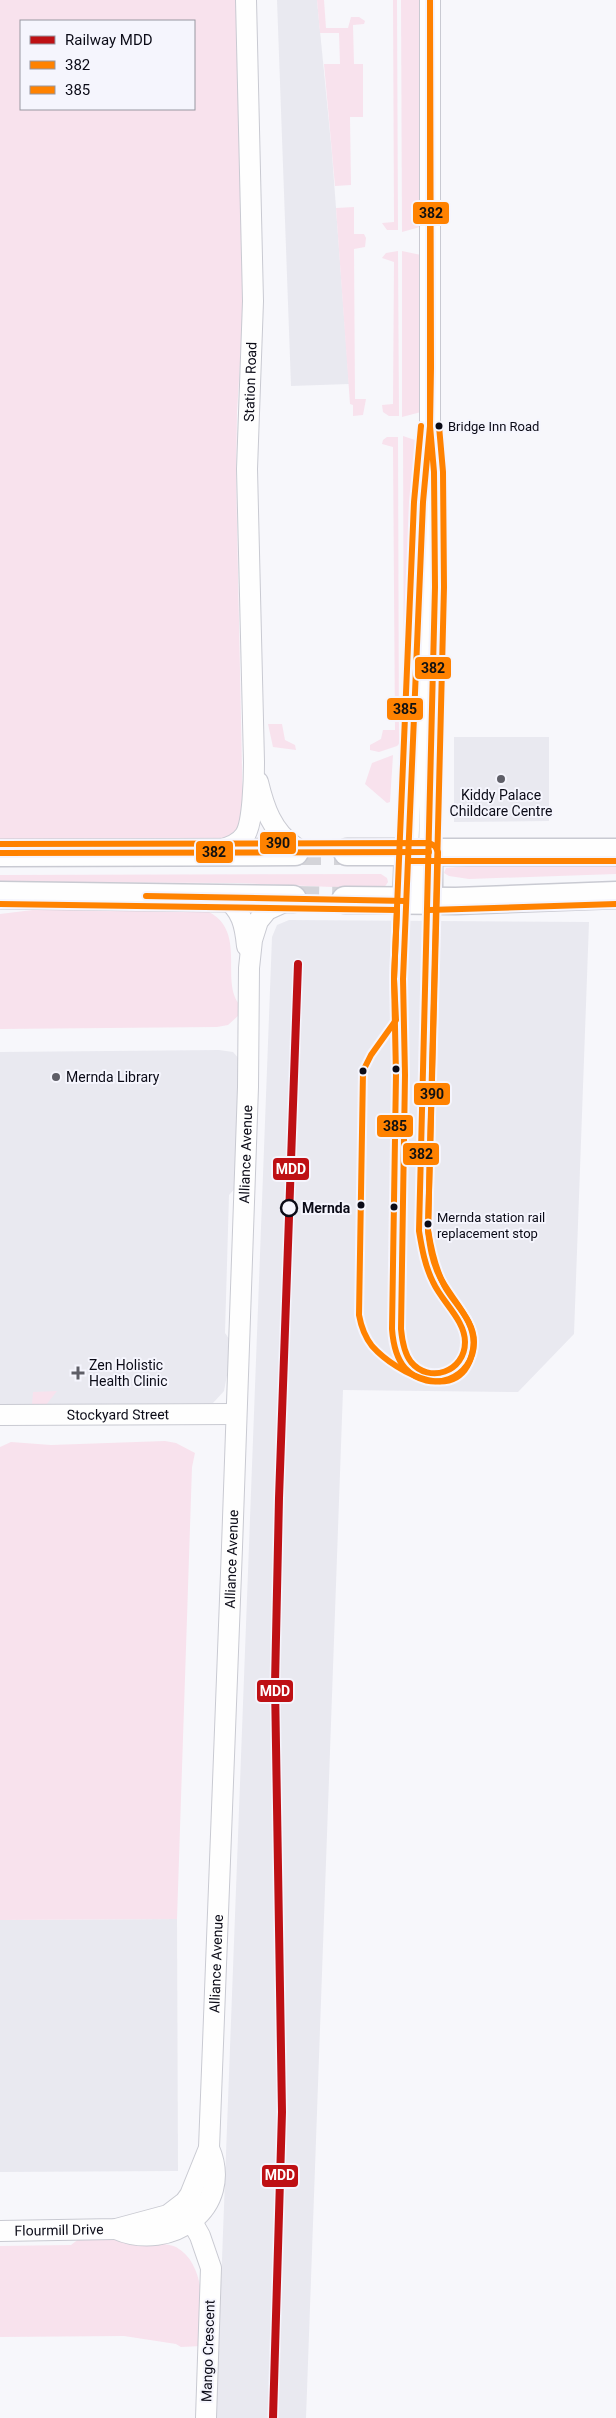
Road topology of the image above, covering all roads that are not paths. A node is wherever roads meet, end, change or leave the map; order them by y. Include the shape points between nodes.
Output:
1 (246, 0) edge
2 (430, 0) edge
3 (254, 762) junction
4 (295, 849) joint
5 (615, 849) edge
6 (0, 852) edge
7 (203, 852) junction
8 (347, 852) tunnel mouth
9 (419, 852) junction
10 (0, 895) edge
11 (616, 895) edge
12 (224, 897) junction
13 (293, 899) joint
14 (345, 900) tunnel mouth
15 (417, 901) junction
16 (249, 968) junction
17 (236, 1414) junction
18 (0, 1415) edge
19 (181, 2217) junction
20 (0, 2231) edge
21 (206, 2418) edge

1 - 3 street, Station Road via 253,301 247,469
2 - 9 street via 430,426 435,549
3 - 4 street, Station Road via 274,827
3 - 7 street, Station Road via 252,805 244,836 234,845
4 - 7 main road
5 - 9 main road
6 - 7 main road
8 - 9 main road
9 - 15 main road
10 - 12 main road
11 - 15 main road
12 - 13 main road
12 - 16 street, Alliance Avenue via 241,914
13 - 16 street, Alliance Avenue via 268,910 258,921
14 - 15 main road
16 - 17 street, Alliance Avenue
17 - 18 street, Stockyard Street
17 - 19 street, Alliance Avenue via 209,2148 215,2168 213,2187 205,2206
19 - 20 street, Flourmill Drive via 116,2229
19 - 21 street, Mango Crescent via 210,2261

